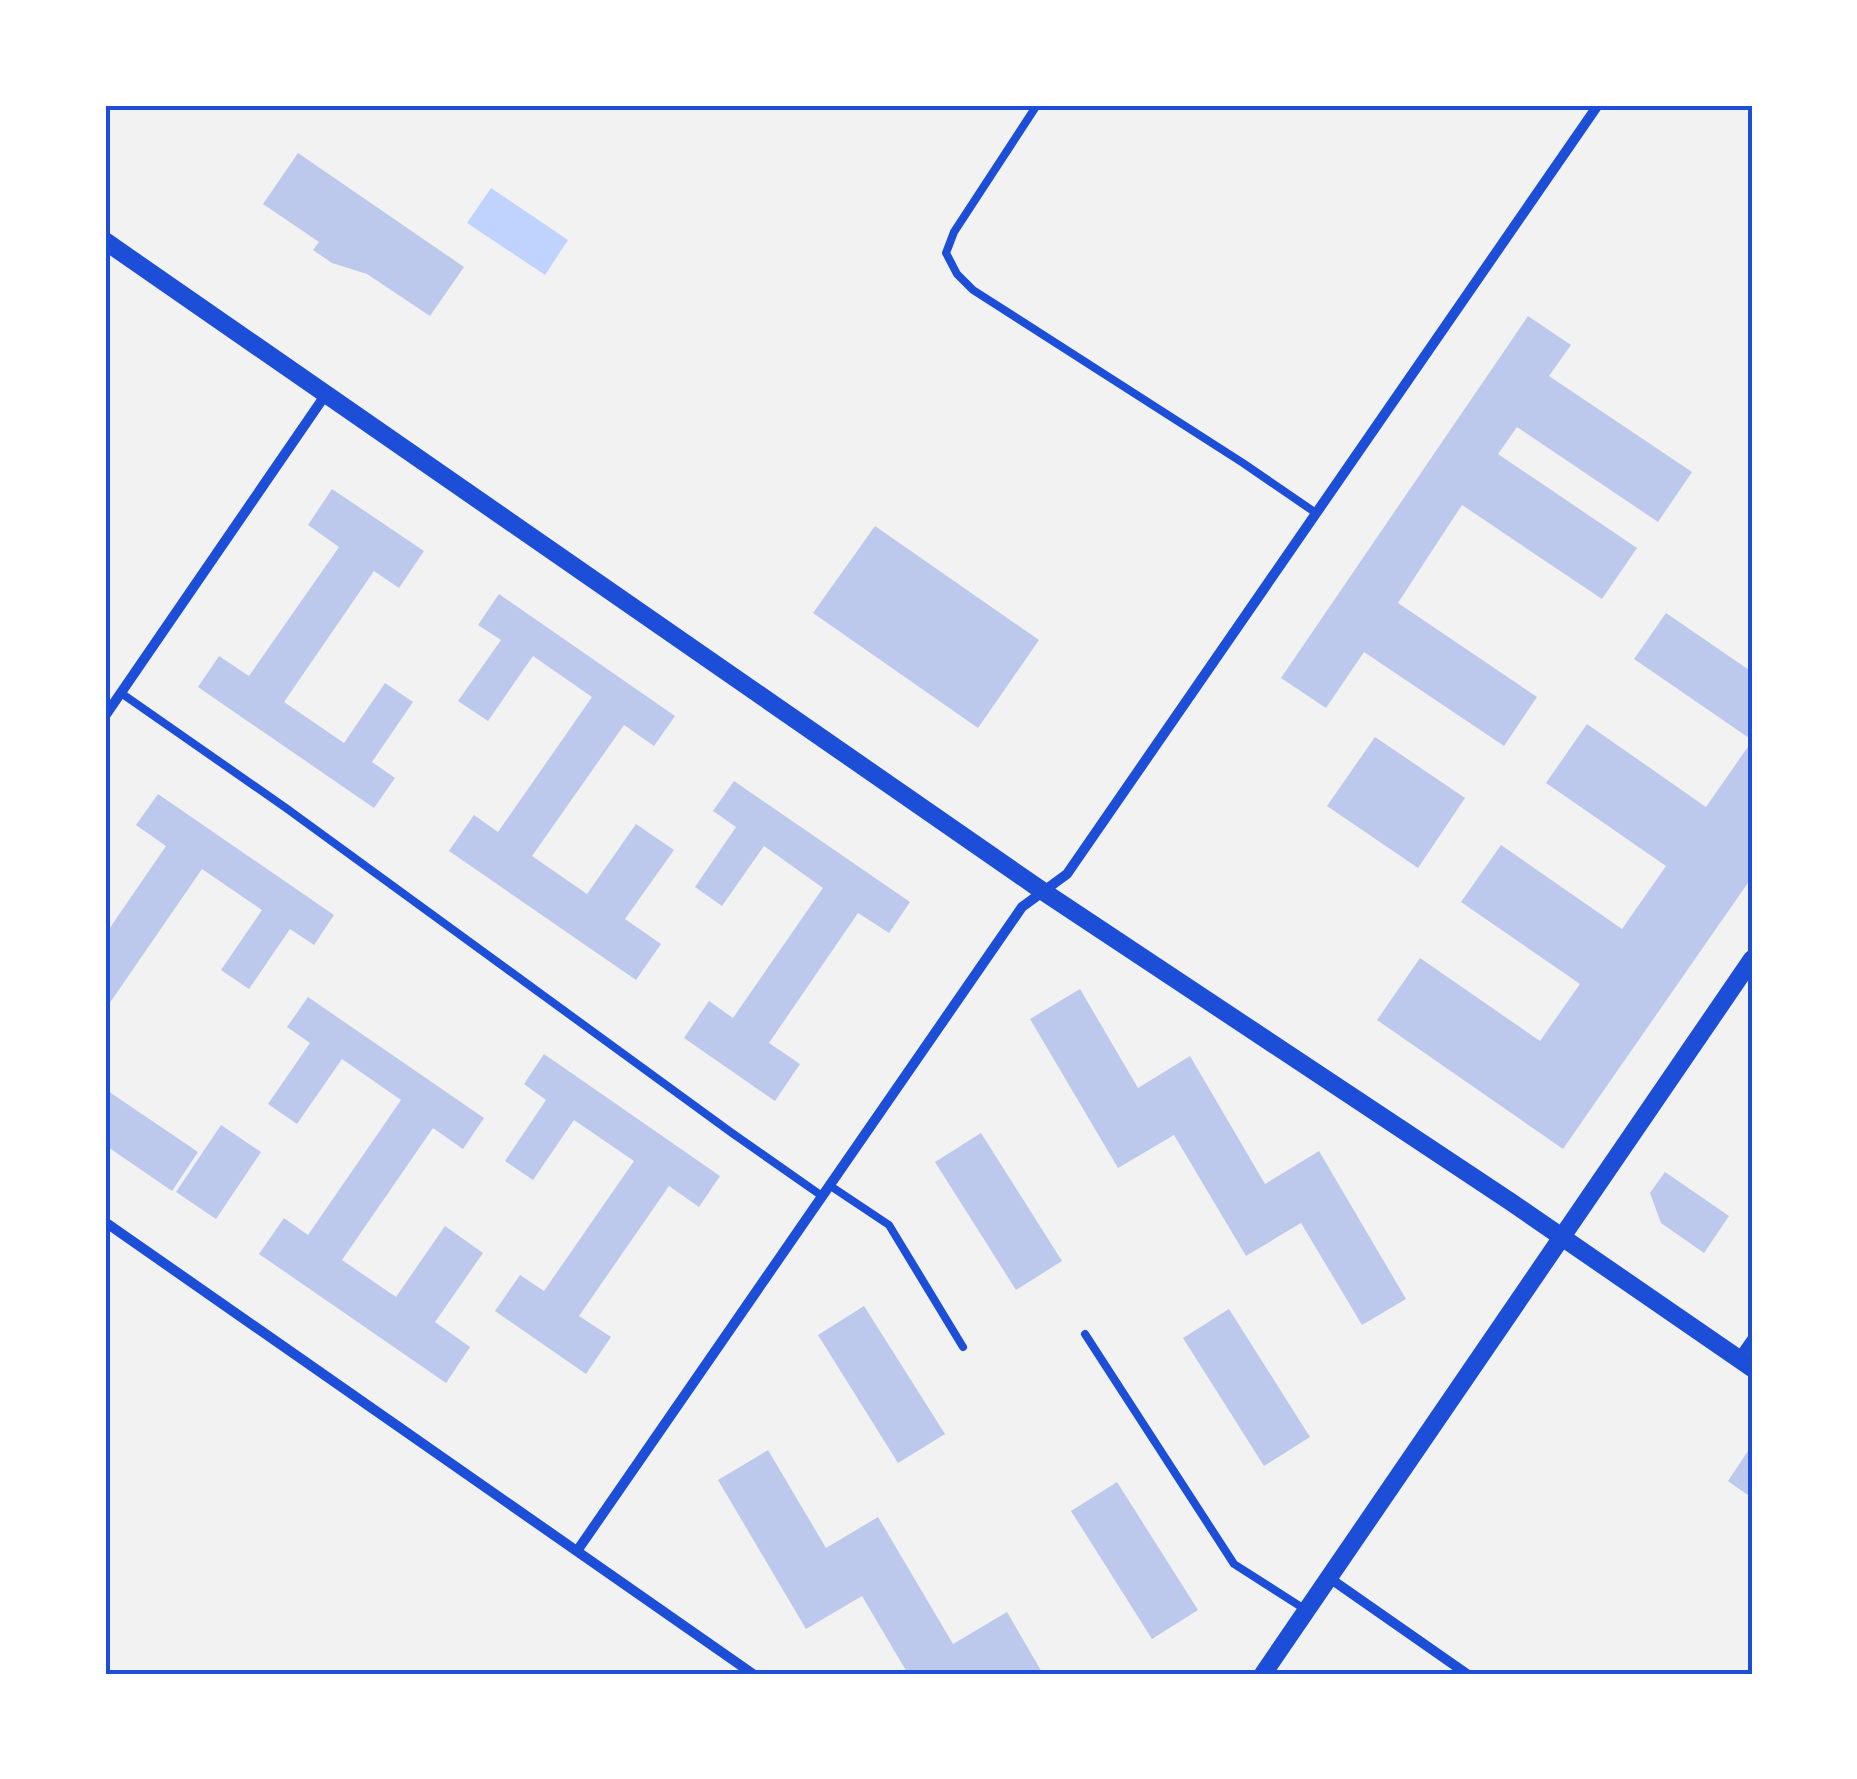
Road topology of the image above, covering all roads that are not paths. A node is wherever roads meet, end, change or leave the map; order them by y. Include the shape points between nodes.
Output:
1 (1037, 105) edge
2 (1598, 105) edge
3 (105, 241) edge
4 (326, 394) junction
5 (1316, 514) junction
6 (121, 693) junction
7 (105, 716) edge
8 (1044, 892) junction
9 (1752, 959) edge
10 (825, 1190) junction
11 (105, 1222) edge
12 (1562, 1236) junction
13 (1085, 1334) dead end
14 (1752, 1339) edge
15 (963, 1347) dead end
16 (1745, 1364) edge
17 (577, 1551) junction
18 (1328, 1577) junction
19 (1306, 1610) junction
20 (754, 1674) edge
21 (1263, 1674) edge
22 (1466, 1674) edge

1 - 5 lane via 954,232 946,254 957,274
2 - 5 street
3 - 4 street
4 - 6 street
4 - 8 street
5 - 8 street via 1068,874
6 - 7 street
6 - 10 lane via 732,1133
8 - 10 street via 1022,907
8 - 12 street
9 - 12 street
10 - 15 lane via 889,1225
10 - 17 street
11 - 17 street
12 - 16 street
12 - 18 street
13 - 19 lane via 1234,1564
14 - 16 street
17 - 20 street
18 - 19 street
18 - 22 street
19 - 21 street

